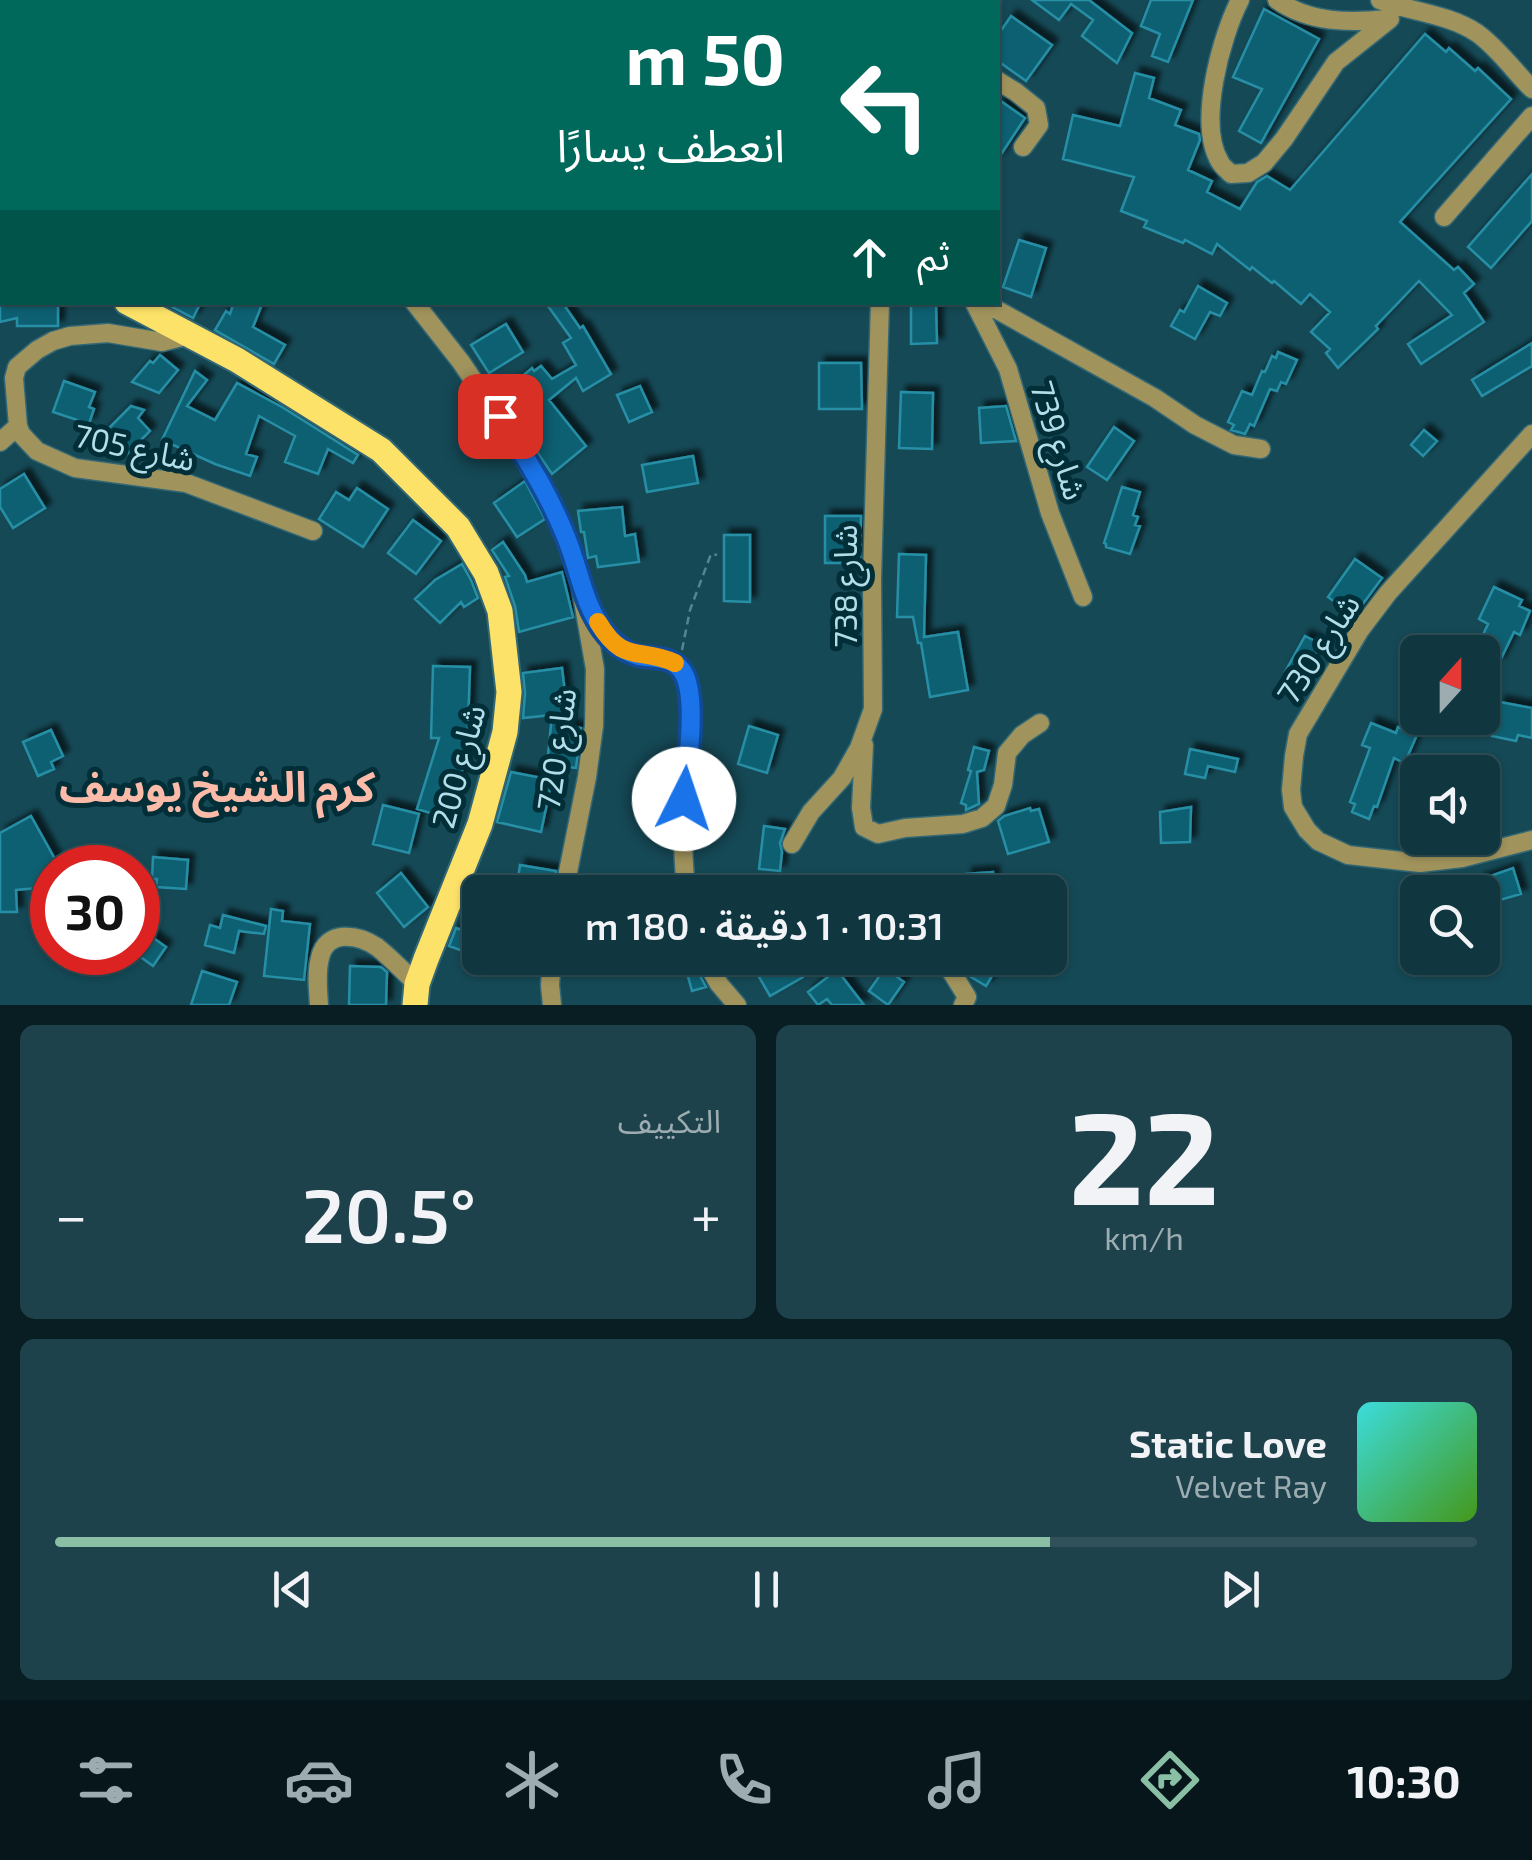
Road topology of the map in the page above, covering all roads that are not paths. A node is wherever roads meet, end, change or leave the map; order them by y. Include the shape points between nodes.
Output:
1 (1240, 0) edge
2 (1277, 0) edge
3 (1380, 0) edge
4 (1398, 14) junction
5 (1000, 82) edge
6 (1532, 90) edge
7 (1532, 116) edge
8 (1023, 147) dead end
9 (1444, 217) dead end
10 (133, 305) edge
11 (416, 305) edge
12 (880, 305) edge
13 (976, 305) edge
14 (987, 305) edge
15 (190, 335) junction
16 (18, 426) junction
17 (1532, 434) edge
18 (0, 442) edge
19 (1261, 449) dead end
20 (313, 531) dead end
21 (580, 578) junction
22 (1083, 597) dead end
23 (1040, 722) dead end
24 (865, 734) junction
25 (1532, 840) edge
26 (792, 844) dead end
27 (567, 875) edge
28 (684, 875) edge
29 (551, 975) edge
30 (714, 975) edge
31 (953, 975) edge
32 (416, 995) edge
33 (319, 1005) edge
34 (552, 1005) edge
35 (737, 1005) edge
36 (963, 1005) edge

1 - 4 street via 1218,54 1210,112 1220,164 1232,174 1248,174 1264,162 1336,62
2 - 4 street via 1290,10 1356,22
3 - 4 street
4 - 6 street via 1441,18 1476,32
5 - 8 street via 1036,108 1039,125
7 - 9 street
10 - 15 main road, شارع 200
11 - 21 street, شارع 720 via 526,458
12 - 24 street, شارع 738 via 874,698
13 - 22 street, شارع 739 via 1008,369 1050,513
14 - 19 street via 1195,425 1234,445
15 - 16 street via 162,342 108,333 53,341 17,368
15 - 32 main road, شارع 200 via 380,450 458,528 500,610 509,692 504,732 480,824
16 - 18 street
16 - 20 street, شارع 705 via 38,451 76,468 186,483
17 - 25 street, شارع 730 via 1360,630 1298,734 1292,790 1293,807 1307,830 1348,855 1420,863
21 - 27 street, شارع 720 via 595,670 594,711
21 - 28 street via 612,642 680,666 689,688
23 - 24 street via 1007,753 996,806 982,818 878,834 862,820
24 - 26 street, شارع 738 via 838,785
29 - 34 street
30 - 35 street
31 - 36 street via 967,996
32 - 33 street via 372,944 342,936 322,951

